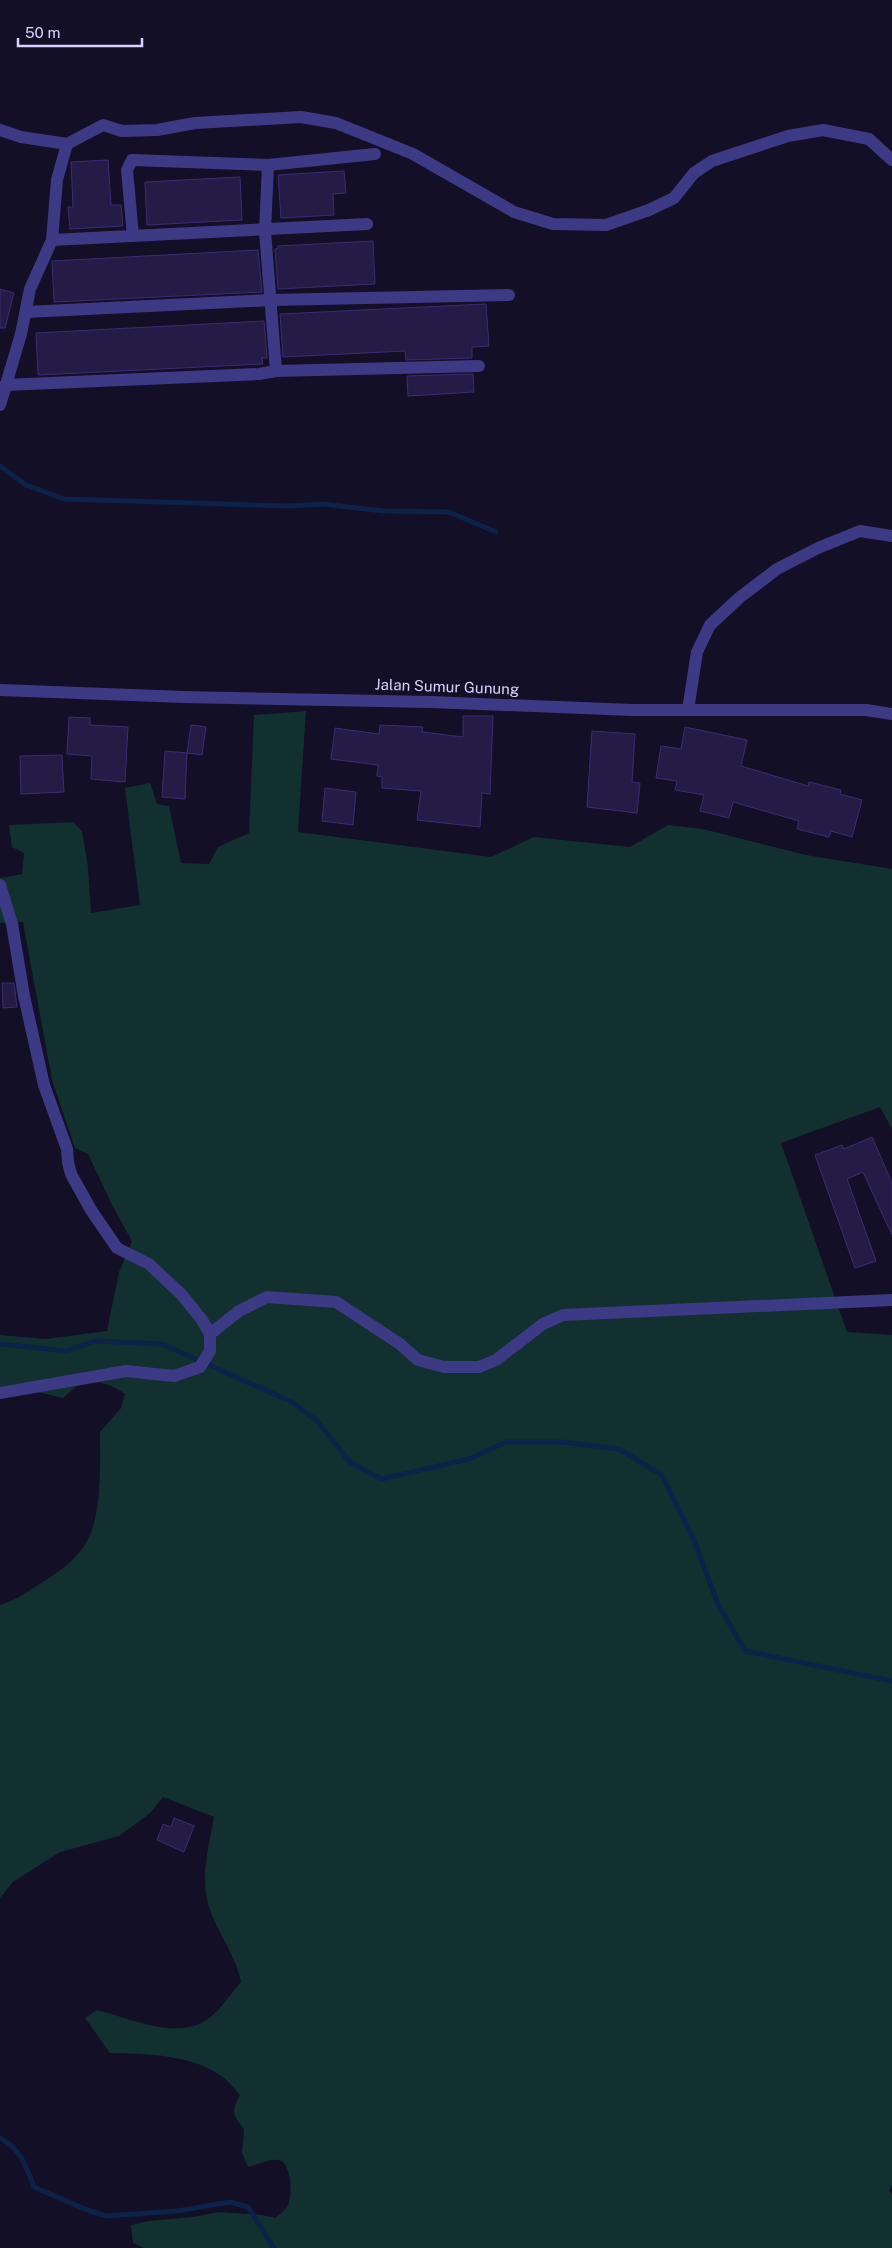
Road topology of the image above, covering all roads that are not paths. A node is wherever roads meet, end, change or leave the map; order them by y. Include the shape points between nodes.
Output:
1 (0, 130) edge
2 (67, 144) junction
3 (375, 154) dead end
4 (892, 160) edge
5 (268, 165) junction
6 (367, 224) dead end
7 (265, 231) junction
8 (133, 236) junction
9 (52, 240) junction
10 (509, 295) dead end
11 (272, 300) junction
12 (26, 312) junction
13 (479, 366) dead end
14 (276, 371) junction
15 (5, 385) junction
16 (0, 405) edge
17 (892, 536) edge
18 (0, 690) edge
19 (688, 710) junction
20 (892, 714) edge
21 (0, 884) edge
22 (892, 1300) edge
23 (210, 1334) junction
24 (0, 1393) edge

1 - 2 street via 21,137
2 - 4 street via 103,125 122,130 157,130 195,124 301,118 336,123 413,154 514,212 554,224 606,225 649,210 674,198 694,173 712,161 788,136 823,130 869,139
2 - 9 street via 57,180
3 - 5 street
5 - 7 street
5 - 8 street via 132,160 127,170
6 - 7 street
7 - 8 street
7 - 11 street
8 - 9 street
9 - 12 street via 30,289
10 - 11 street
11 - 12 street
11 - 14 street
12 - 15 street
13 - 14 street
14 - 15 street
15 - 16 street
17 - 19 street via 860,530 777,569 739,598 710,625 697,652
18 - 19 street, Jalan Sumur Gunung
19 - 20 street, Jalan Sumur Gunung via 866,710
21 - 23 street via 12,924 44,1086 67,1149 71,1174 117,1248 149,1264 182,1295
22 - 23 street via 564,1315 544,1324 496,1360 479,1367 444,1367 418,1360 400,1344 336,1302 267,1297 239,1311
23 - 24 street via 210,1351 200,1367 174,1376 126,1371

